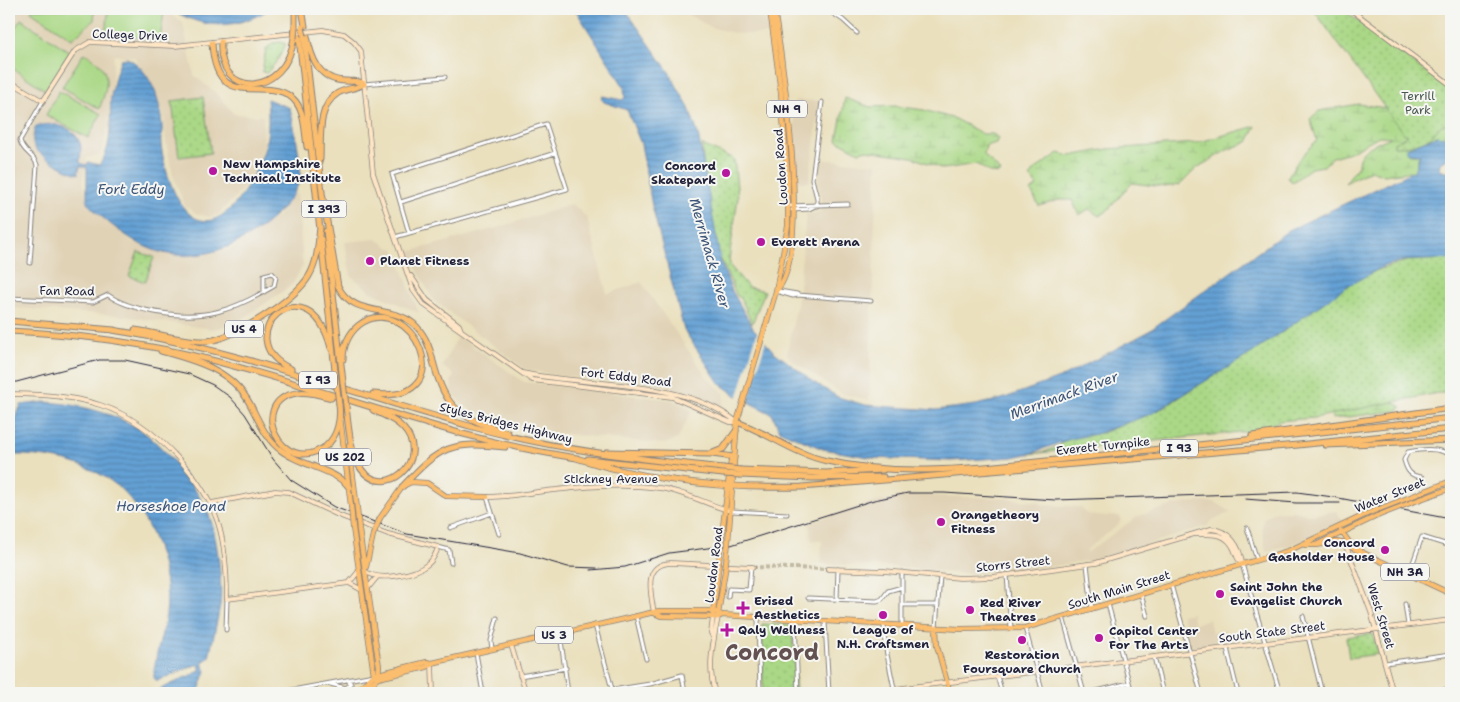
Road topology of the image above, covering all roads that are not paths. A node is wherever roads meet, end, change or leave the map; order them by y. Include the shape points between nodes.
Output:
1 (295, 9) edge
2 (301, 9) edge
3 (772, 9) edge
4 (826, 9) edge
5 (1350, 9) edge
6 (300, 27) junction
7 (857, 33) dead end
8 (301, 37) junction
9 (221, 42) junction
10 (212, 43) junction
11 (445, 77) dead end
12 (9, 81) edge
13 (364, 84) junction
14 (1451, 85) edge
15 (42, 101) junction
16 (822, 102) dead end
17 (555, 153) junction
18 (320, 177) junction
19 (314, 182) junction
20 (322, 198) junction
21 (400, 202) junction
22 (848, 204) dead end
23 (816, 206) junction
24 (791, 208) junction
25 (320, 227) junction
26 (409, 233) junction
27 (395, 237) junction
28 (30, 263) dead end
29 (776, 291) junction
30 (264, 292) junction
31 (9, 298) edge
32 (871, 301) dead end
33 (9, 322) edge
34 (112, 330) junction
35 (9, 331) edge
36 (139, 344) junction
37 (333, 356) junction
38 (341, 369) junction
39 (305, 376) junction
40 (359, 392) junction
41 (9, 394) edge
42 (349, 400) junction
43 (339, 406) junction
44 (366, 406) junction
45 (1451, 407) edge
46 (1451, 418) edge
47 (737, 422) junction
48 (348, 424) junction
49 (1451, 429) edge
50 (736, 431) junction
51 (522, 440) junction
52 (1232, 440) junction
53 (1451, 440) edge
54 (1298, 446) junction
55 (517, 448) junction
56 (567, 449) junction
57 (710, 454) junction
58 (1451, 456) edge
59 (734, 457) junction
60 (576, 458) junction
61 (906, 469) junction
62 (723, 471) junction
63 (740, 472) junction
64 (1422, 476) dead end
65 (922, 478) junction
66 (1451, 481) edge
67 (403, 486) junction
68 (349, 487) junction
69 (730, 487) junction
70 (1451, 488) edge
71 (487, 497) junction
72 (212, 503) junction
73 (724, 509) junction
74 (732, 510) junction
75 (492, 513) junction
76 (786, 514) dead end
77 (450, 528) dead end
78 (1247, 528) dead end
79 (1339, 530) junction
80 (499, 534) dead end
81 (1316, 544) junction
82 (1304, 545) junction
83 (1346, 546) junction
84 (1451, 546) edge
85 (438, 547) junction
86 (1359, 550) junction
87 (1258, 560) junction
88 (451, 563) dead end
89 (1242, 563) junction
90 (1087, 564) junction
91 (752, 567) joint
92 (828, 568) tunnel mouth
93 (838, 569) junction
94 (362, 570) junction
95 (902, 572) junction
96 (1409, 574) junction
97 (1007, 575) junction
98 (940, 576) junction
99 (377, 577) junction
100 (349, 583) junction
101 (1171, 585) junction
102 (902, 588) junction
103 (365, 590) junction
104 (1141, 594) junction
105 (1451, 594) edge
106 (728, 598) dead end
107 (808, 598) dead end
108 (227, 599) junction
109 (837, 599) junction
110 (1108, 604) junction
111 (1405, 604) dead end
112 (902, 605) junction
113 (938, 605) junction
114 (1092, 609) junction
115 (654, 613) junction
116 (717, 614) junction
117 (636, 616) junction
118 (1147, 616) dead end
119 (1303, 616) dead end
120 (1063, 617) junction
121 (498, 618) dead end
122 (758, 618) junction
123 (795, 620) junction
124 (1451, 620) edge
125 (825, 622) junction
126 (595, 625) junction
127 (884, 625) junction
128 (902, 625) junction
129 (1408, 625) junction
130 (936, 628) junction
131 (1025, 628) junction
132 (1011, 629) junction
133 (226, 630) dead end
134 (1376, 630) junction
135 (560, 633) junction
136 (1308, 638) junction
137 (1266, 643) junction
138 (511, 645) junction
139 (1227, 648) junction
140 (492, 649) junction
141 (476, 652) junction
142 (1190, 653) junction
143 (1451, 654) edge
144 (1154, 657) junction
145 (646, 659) dead end
146 (1123, 661) junction
147 (432, 663) junction
148 (1385, 663) junction
149 (1076, 667) junction
150 (566, 668) junction
151 (1037, 672) junction
152 (377, 675) junction
153 (520, 676) junction
154 (997, 676) junction
155 (348, 680) junction
156 (1129, 682) junction
157 (947, 683) junction
158 (329, 684) junction
159 (916, 687) junction
160 (1451, 688) edge
161 (612, 692) edge
162 (894, 692) edge
163 (276, 693) edge
164 (354, 693) edge
165 (361, 693) edge
166 (433, 693) edge
167 (483, 693) edge
168 (526, 693) edge
169 (568, 693) edge
170 (685, 693) edge
171 (715, 693) edge
172 (760, 693) edge
173 (798, 693) edge
174 (829, 693) edge
175 (862, 693) edge
176 (917, 693) edge
177 (950, 693) edge
178 (1002, 693) edge
179 (1043, 693) edge
180 (1084, 693) edge
181 (1089, 693) edge
182 (1132, 693) edge
183 (1163, 693) edge
184 (1201, 693) edge
185 (1238, 693) edge
186 (1280, 693) edge
187 (1322, 693) edge
188 (1393, 693) edge
189 (1434, 693) edge

1 - 6 highway, I 393
2 - 6 highway, I 393
3 - 24 main road, Loudon Road / NH 9 via 786,99
4 - 7 street
5 - 14 street
6 - 8 highway, I 393
8 - 9 highway via 281,71 270,80 256,84 242,82 230,74 221,58
8 - 13 highway via 321,72 335,80
8 - 18 highway, I 393
8 - 19 highway, I 393
9 - 10 street, Fort Eddy Road
9 - 13 street, Fort Eddy Road via 324,30 338,32 350,37 360,51
10 - 15 street, College Drive via 149,46 90,42 75,51
10 - 19 highway via 217,68 230,83 248,90 280,91 295,101 302,114
11 - 13 street
12 - 15 street
13 - 18 highway via 340,92 326,107 321,129
13 - 27 street, Fort Eddy Road via 373,173
15 - 28 street, College Drive via 20,140 22,148 37,165
16 - 23 street via 812,179
17 - 21 street
17 - 21 street via 546,124 392,174
17 - 26 street via 567,189
18 - 20 highway, I 393
19 - 25 highway, I 393
20 - 38 highway, I 393
20 - 51 highway via 338,286 344,296 358,306 395,314 414,324 426,341 440,386 451,404 469,419
21 - 26 street
22 - 23 street
23 - 24 street
24 - 29 main road, Loudon Road / NH 9 via 790,253 781,285
25 - 34 highway, US 4 via 314,265 306,282 239,331 207,341 126,329
25 - 37 highway, I 393
26 - 27 street
27 - 47 street, Fort Eddy Road via 417,297 450,324 522,373 672,392
29 - 32 street via 792,296
29 - 47 main road, Loudon Road / NH 9
30 - 30 street via 264,275 272,273 276,284
30 - 31 street, Fan Road via 224,311 189,316 145,310 108,295 93,302
33 - 34 highway, I 93
34 - 39 highway, Styles Bridges Highway / I 93 via 201,347
35 - 36 highway, I 93 via 69,334
36 - 42 highway, I 93 via 214,360
36 - 68 highway via 195,361 221,373 240,390 270,440 280,450 339,478
37 - 39 highway via 323,327 312,313 296,307 279,312 266,329 269,350 278,362
37 - 43 highway, I 393, bridge
38 - 40 highway via 346,342 362,323 376,319 390,321 414,336 422,349 424,363 415,386 396,395
38 - 48 highway, I 393, bridge
39 - 40 highway, Styles Bridges Highway / I 93
40 - 51 highway, Styles Bridges Highway / I 93
41 - 72 street via 72,399 130,416 149,429 173,453 199,482
42 - 43 highway via 305,393 289,395 273,411 273,432 281,444 292,451 315,452 334,435 338,427
42 - 44 highway, I 93
43 - 68 main road, US 202
44 - 48 highway via 397,422 408,435 412,457 404,472 385,480 365,472 355,458
44 - 55 highway, Styles Bridges Highway / I 93
45 - 52 highway
46 - 52 highway, Everett Turnpike / I 93
47 - 50 main road, Loudon Road / NH 9
47 - 61 highway via 819,459
48 - 94 main road, US 202, bridge
49 - 54 highway, Everett Turnpike / I 93
50 - 57 highway via 723,448
50 - 59 main road, Loudon Road / NH 9
51 - 56 highway, Styles Bridges Highway / I 93
52 - 61 highway, Everett Turnpike / I 93 via 1018,464
53 - 54 highway
54 - 65 highway, Everett Turnpike / I 93
55 - 60 highway, Styles Bridges Highway / I 93
55 - 67 highway via 476,444 448,448 432,457
56 - 57 highway
56 - 62 highway, Styles Bridges Highway / I 93
57 - 59 highway
58 - 64 street via 1443,450 1408,452 1404,460 1407,471 1414,476
59 - 69 main road, Loudon Road / NH 9 via 736,461
60 - 62 highway, Styles Bridges Highway / I 93
60 - 69 highway via 644,474
61 - 63 highway, Styles Bridges Highway / I 93 via 826,473
62 - 63 highway, Styles Bridges Highway / I 93, bridge
63 - 65 highway, Styles Bridges Highway / I 93 via 812,478
65 - 69 highway via 802,487
66 - 79 main road, Water Street / US 3, bridge via 1369,513
67 - 71 main road via 418,481 432,485 446,496
67 - 94 main road, bridge via 380,518
68 - 94 main road, US 202, bridge
69 - 73 main road, Loudon Road / NH 9
69 - 74 main road, Loudon Road / NH 9
70 - 79 main road, Water Street / US 3, bridge
71 - 73 street, Stickney Avenue via 522,496 570,488 650,487 675,491
71 - 75 street
72 - 85 street via 275,491 290,492 388,534
72 - 108 street via 224,542
73 - 74 street, Stickney Avenue
73 - 116 main road, Loudon Road / NH 9, bridge
74 - 76 street
74 - 116 main road, Loudon Road / NH 9, bridge
75 - 77 street
75 - 80 street
78 - 87 street
79 - 81 main road, South Main Street / US 3
79 - 82 main road, South Main Street / US 3
79 - 83 main road
79 - 86 main road, NH 3A
81 - 82 main road, South Main Street / US 3
81 - 83 main road via 1337,542
82 - 87 main road, South Main Street / US 3
83 - 86 main road, NH 3A
83 - 134 street, West Street
84 - 96 street via 1422,537
85 - 88 street via 449,550
85 - 99 street via 432,560 422,568
86 - 96 main road, NH 3A
87 - 89 main road, South Main Street / US 3
89 - 90 street, Storrs Street via 1224,537 1210,533
89 - 101 main road, South Main Street / US 3
89 - 137 street
90 - 97 street, Storrs Street
90 - 114 street
91 - 106 street via 749,590 729,589
91 - 115 street via 661,565 650,578
92 - 93 street, Storrs Street
93 - 95 street, Storrs Street
93 - 109 street
94 - 99 street
94 - 100 street
94 - 103 main road, US 202
95 - 98 street, Storrs Street
95 - 102 street
96 - 105 main road, NH 3A
97 - 98 street, Storrs Street via 978,578
97 - 132 street
98 - 113 street
99 - 103 street
100 - 103 street
100 - 108 street
101 - 104 main road, South Main Street / US 3
101 - 142 street
102 - 109 street via 888,590 877,601
102 - 112 street
103 - 152 main road, US 202
104 - 110 main road, South Main Street / US 3
104 - 118 street
107 - 109 street
108 - 133 street
110 - 114 main road, South Main Street / US 3
110 - 146 street
111 - 129 street
112 - 113 street
112 - 128 street
113 - 130 street
114 - 120 main road, South Main Street / US 3
115 - 116 main road, US 3 via 661,616
115 - 117 main road, US 3
116 - 122 main road, US 3
116 - 171 street via 711,633 710,674
117 - 126 main road, US 3
117 - 145 street
119 - 136 street
120 - 131 main road, South Main Street / US 3
120 - 149 street
121 - 140 street via 491,641
122 - 123 main road, US 3
122 - 172 street
123 - 125 main road, US 3
123 - 173 street
124 - 129 street, South State Street
125 - 127 main road, US 3
125 - 174 street
126 - 135 main road, US 3
126 - 161 street
127 - 128 main road, US 3
127 - 162 street
128 - 130 main road, US 3
129 - 134 street, South State Street
130 - 132 main road, South Main Street / US 3
130 - 157 main road via 937,646
131 - 132 main road, South Main Street / US 3
131 - 151 street
134 - 136 street, South State Street
134 - 148 street, West Street
135 - 138 main road, US 3
135 - 150 street
136 - 137 street, South State Street
136 - 187 street
137 - 139 street, South State Street
137 - 186 street
138 - 140 main road, US 3
138 - 153 street
139 - 142 street, South State Street
139 - 185 street
140 - 141 main road, US 3
141 - 147 main road, US 3
141 - 167 street
142 - 144 street, South State Street
142 - 184 street
143 - 148 street
144 - 146 street, South State Street
144 - 183 street
146 - 149 street, South State Street
146 - 156 street
147 - 152 main road, US 3
147 - 166 street
148 - 188 street, West Street
149 - 151 street, South State Street
149 - 180 street
150 - 153 street
150 - 169 street
151 - 154 street, South State Street
151 - 179 street
152 - 155 street
152 - 164 main road, US 3
152 - 165 main road, US 3
153 - 168 street
154 - 157 street, South State Street
154 - 178 street
155 - 158 street
155 - 158 street via 351,684 346,688
156 - 181 street
156 - 182 street
157 - 159 street, South State Street
157 - 177 main road
158 - 163 street
159 - 162 street, South State Street
159 - 176 street
160 - 189 street
161 - 170 street via 682,675
162 - 175 street, South State Street

